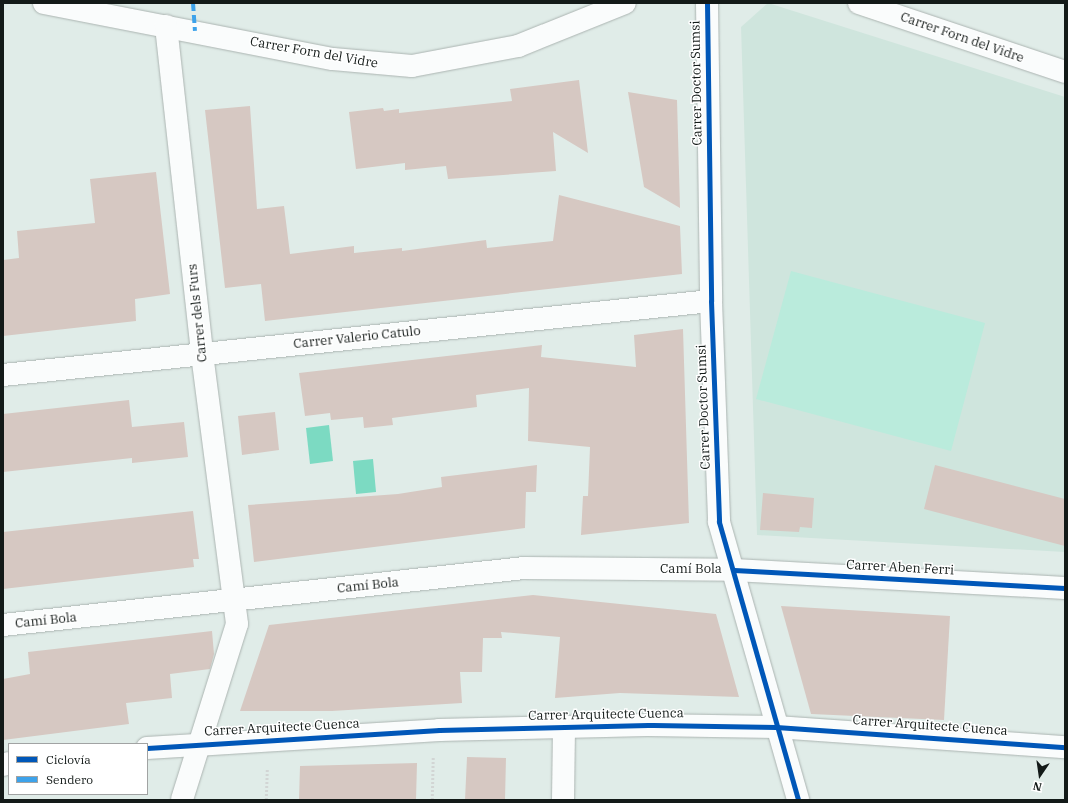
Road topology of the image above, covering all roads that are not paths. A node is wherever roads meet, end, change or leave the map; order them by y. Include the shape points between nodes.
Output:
1 (44, 3) edge
2 (625, 3) edge
3 (707, 3) edge
4 (858, 3) edge
5 (166, 26) junction
6 (1065, 72) edge
7 (711, 301) junction
8 (202, 354) junction
9 (3, 375) edge
10 (734, 570) junction
11 (1065, 588) edge
12 (234, 601) junction
13 (3, 625) edge
14 (564, 726) junction
15 (776, 727) junction
16 (200, 743) junction
17 (1065, 747) edge
18 (148, 748) edge
19 (182, 800) edge
20 (563, 800) edge
21 (798, 800) edge

1 - 5 street, Carrer Forn del Vidre
2 - 5 street, Carrer Forn del Vidre via 518,46 412,66 359,63
3 - 7 street, Carrer Doctor Sumsi
4 - 6 street, Carrer Forn del Vidre
5 - 8 street, Carrer dels Furs
7 - 8 street, Carrer Valerio Catulo
7 - 10 street, Carrer Doctor Sumsi via 719,522
8 - 9 street, Carrer Valerio Catulo
8 - 12 street, Carrer dels Furs
10 - 11 street, Carrer Aben Ferri
10 - 12 street, Camí Bola via 524,568
10 - 15 street, Carrer Doctor Sumsi
12 - 13 street, Camí Bola
12 - 16 street, Carrer dels Furs via 236,635
14 - 15 street, Carrer Arquitecte Cuenca
14 - 16 street, Carrer Arquitecte Cuenca
14 - 20 street
15 - 17 street, Carrer Arquitecte Cuenca
15 - 21 street, Carrer Doctor Sumsi
16 - 18 street, Carrer Arquitecte Cuenca
16 - 19 street, Carrer dels Furs

